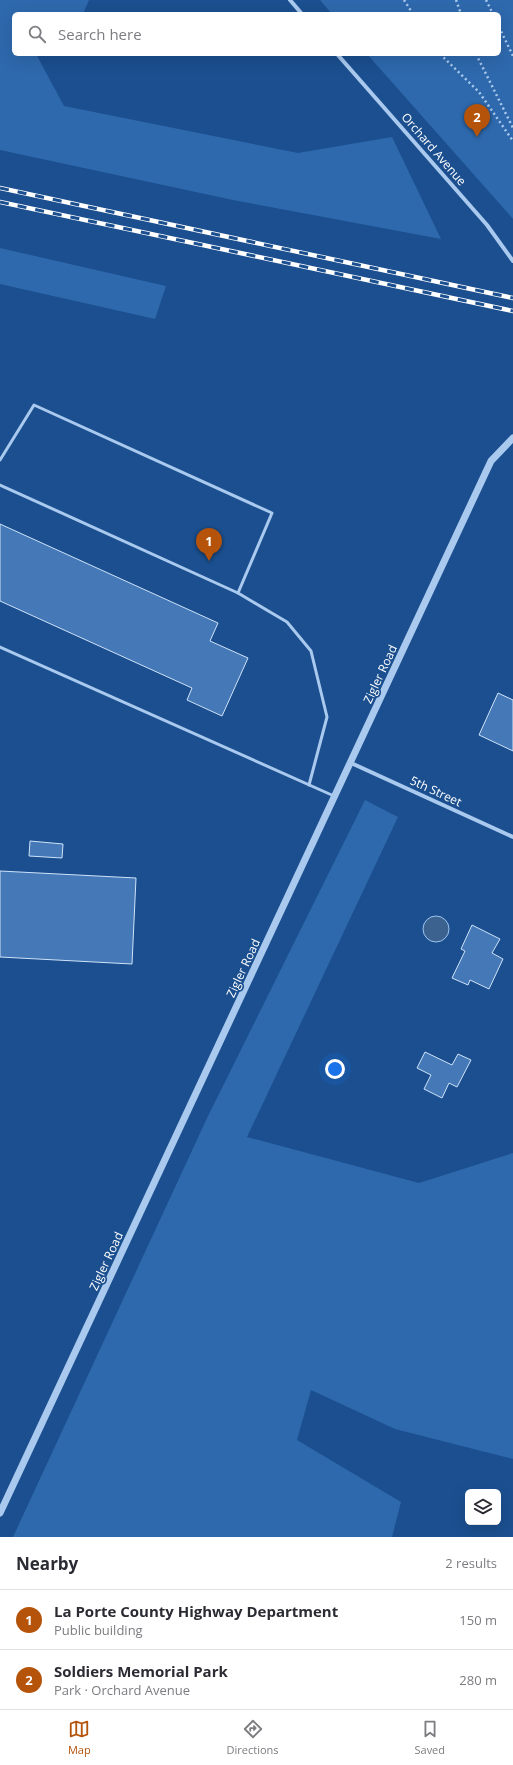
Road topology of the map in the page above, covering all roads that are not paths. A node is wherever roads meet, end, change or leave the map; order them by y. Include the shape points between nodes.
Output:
1 (290, 0) edge
2 (300, 12) edge
3 (339, 56) edge
4 (513, 261) edge
5 (513, 438) edge
6 (0, 460) edge
7 (0, 485) edge
8 (238, 593) junction
9 (0, 647) edge
10 (351, 762) junction
11 (309, 785) junction
12 (335, 797) junction
13 (513, 837) edge
14 (0, 1513) edge

1 - 2 street
3 - 4 street, Orchard Avenue via 487,225
5 - 10 street, Zigler Road via 491,461
6 - 8 lane via 34,405 272,513
7 - 8 lane
8 - 11 lane via 287,622 311,651 328,716
9 - 11 lane
10 - 12 street, Zigler Road
10 - 13 street, 5th Street
11 - 12 lane
12 - 14 street, Zigler Road

